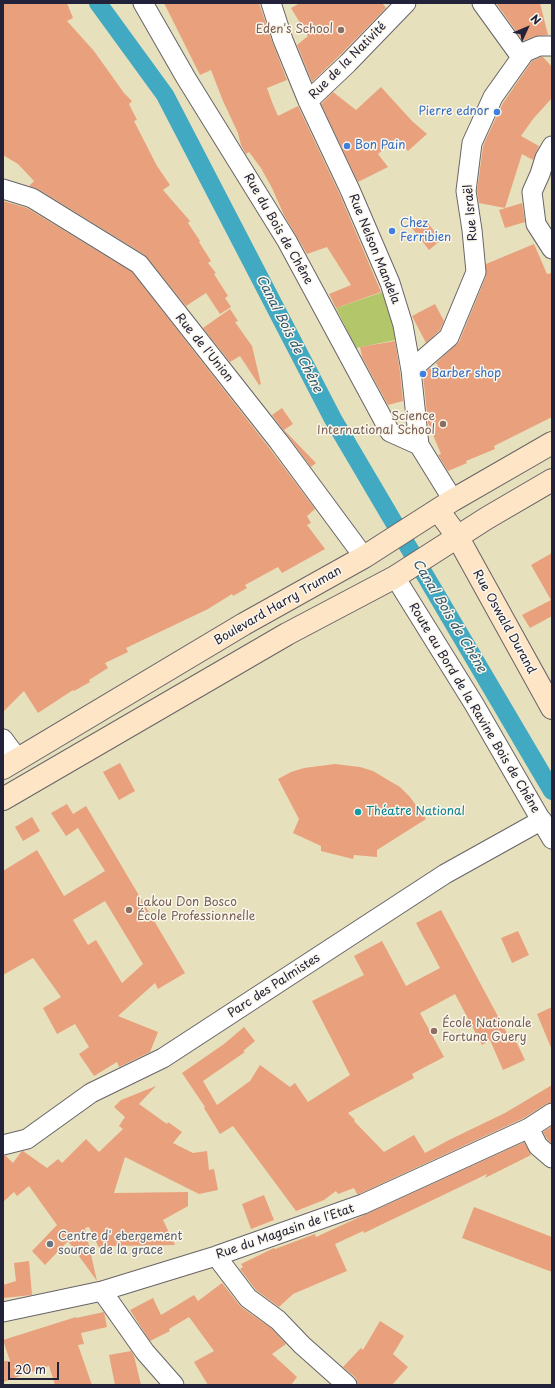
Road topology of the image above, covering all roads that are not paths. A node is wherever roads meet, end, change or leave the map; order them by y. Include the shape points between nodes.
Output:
1 (143, 3) edge
2 (406, 3) edge
3 (482, 3) edge
4 (276, 5) edge
5 (552, 46) edge
6 (521, 57) junction
7 (308, 102) junction
8 (552, 146) edge
9 (3, 189) edge
10 (552, 249) edge
11 (411, 370) junction
12 (552, 443) edge
13 (419, 445) junction
14 (552, 480) edge
15 (440, 509) junction
16 (454, 539) junction
17 (364, 556) junction
18 (401, 573) junction
19 (552, 708) edge
20 (3, 739) edge
21 (10, 764) edge
22 (3, 799) edge
23 (542, 820) junction
24 (552, 839) edge
25 (552, 1113) edge
26 (528, 1128) junction
27 (3, 1145) edge
28 (552, 1158) edge
29 (216, 1256) junction
30 (102, 1291) junction
31 (3, 1312) edge
32 (174, 1385) edge
33 (347, 1385) edge

1 - 13 street, Rue du Bois de Chêne via 186,78 287,241 390,432
2 - 7 street, Rue de la Nativité
3 - 6 street
4 - 7 street, Rue Nelson Mandela via 283,40
5 - 6 street, Rue Israël via 539,46 525,52
6 - 11 street, Rue Israël via 493,97 472,143 466,191 476,272 449,337
7 - 11 street, Rue Nelson Mandela via 390,283 403,325
8 - 10 street via 532,192 536,224
9 - 17 street, Rue de l'Union via 32,198 138,264 279,442
11 - 13 street, Rue Nelson Mandela
12 - 15 main road, Boulevard Harry Truman
13 - 15 street, Rue Nelson Mandela
14 - 16 main road
15 - 16 main road, Rue Oswald Durand
15 - 17 main road, Boulevard Harry Truman
16 - 18 main road
16 - 19 main road, Rue Oswald Durand
17 - 21 main road, Boulevard Harry Truman via 244,624
18 - 22 main road via 287,634
18 - 23 street, Route au Bord de la Ravine Bois de Chêne
20 - 21 street
23 - 24 street, Route au Bord de la Ravine Bois de Chêne
23 - 27 street, Parc des Palmistes via 445,874 163,1058 91,1093 27,1139
25 - 26 street, Rue du Magasin de l'Etat
26 - 28 street via 538,1146
26 - 29 street, Rue du Magasin de l'Etat via 363,1204
29 - 30 street, Rue du Magasin de l'Etat
29 - 33 street via 248,1298 278,1320
30 - 31 street, Rue du Magasin de l'Etat
30 - 32 street via 145,1352

